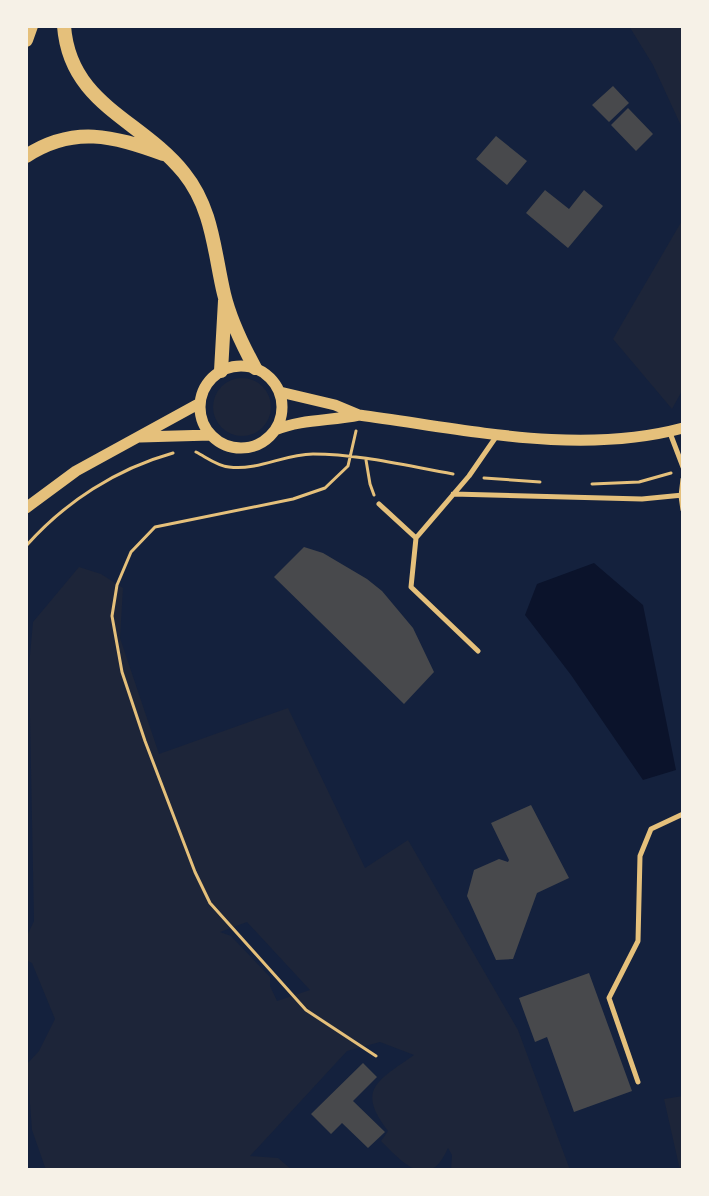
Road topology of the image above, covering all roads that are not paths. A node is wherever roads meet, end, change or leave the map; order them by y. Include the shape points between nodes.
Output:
1 (31, 26) edge
2 (64, 26) edge
3 (26, 40) edge
4 (26, 156) edge
5 (167, 156) junction
6 (225, 296) junction
7 (255, 368) junction
8 (221, 371) junction
9 (280, 392) junction
10 (200, 403) junction
11 (359, 415) junction
12 (683, 428) edge
13 (275, 430) junction
14 (670, 432) junction
15 (498, 433) junction
16 (211, 435) junction
17 (135, 437) junction
18 (683, 467) edge
19 (683, 479) edge
20 (453, 494) junction
21 (682, 495) edge
22 (379, 504) road end
23 (26, 508) edge
24 (683, 510) edge
25 (416, 538) junction
26 (478, 651) dead end
27 (683, 814) edge
28 (638, 1082) dead end

1 - 3 main road
2 - 5 main road via 75,69 86,87
4 - 5 main road via 77,136 113,138
5 - 6 main road via 204,205
6 - 7 main road
6 - 8 main road
7 - 8 street
7 - 9 street
8 - 10 street via 206,384
9 - 11 street
9 - 13 street via 281,418
10 - 16 street
10 - 17 street
11 - 13 street
11 - 15 street
12 - 14 street
13 - 16 street via 250,448 229,446
14 - 15 street via 586,440
14 - 18 lane
15 - 20 lane
16 - 17 street
17 - 23 street
19 - 21 lane
20 - 21 lane via 642,499
20 - 25 lane
21 - 24 lane
22 - 25 lane
25 - 26 lane via 411,587
27 - 28 lane via 651,829 640,856 638,941 609,998

